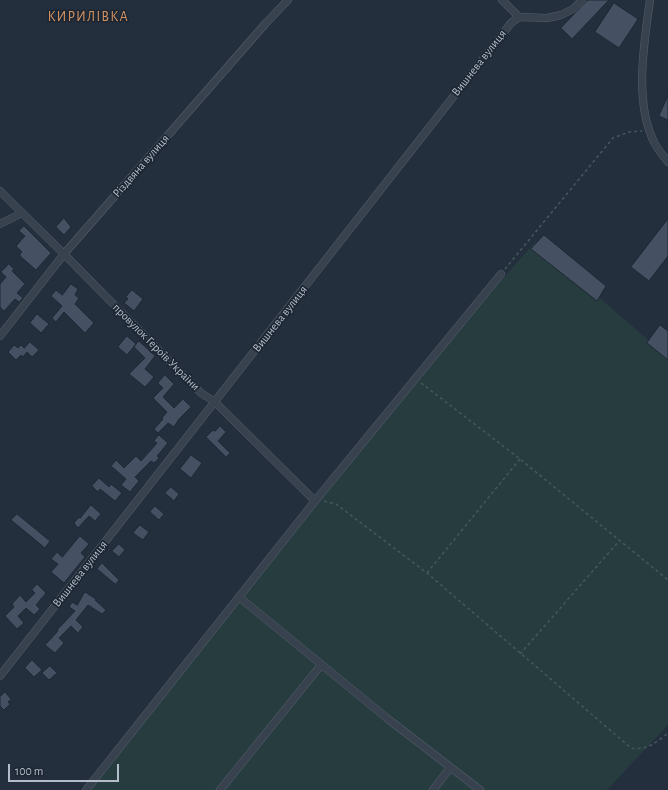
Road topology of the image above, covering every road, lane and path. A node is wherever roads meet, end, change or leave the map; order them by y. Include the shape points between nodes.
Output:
1 (288, 0) edge
2 (502, 0) edge
3 (582, 0) edge
4 (650, 0) edge
5 (519, 17) junction
6 (650, 130) junction
7 (668, 162) edge
8 (0, 191) edge
9 (22, 213) junction
10 (0, 224) edge
11 (64, 254) junction
12 (501, 274) joint
13 (0, 336) edge
14 (412, 383) junction
15 (215, 402) junction
16 (520, 458) junction
17 (315, 501) junction
18 (620, 540) junction
19 (427, 573) junction
20 (668, 580) edge
21 (239, 597) junction
22 (520, 654) junction
23 (321, 665) junction
24 (0, 676) edge
25 (668, 733) edge
26 (450, 768) junction
27 (86, 790) edge
28 (220, 790) edge
29 (433, 790) edge
30 (480, 790) edge

1 - 11 street, Різдвяна вулиця
2 - 5 street
3 - 5 street via 573,9 561,15 547,18
4 - 6 street via 642,59 644,111
5 - 15 street, Вишнева вулиця via 510,23
6 - 7 street via 654,142
6 - 12 path via 629,132 612,138
8 - 9 street, провулок Героїв України
9 - 10 street
9 - 11 street, провулок Героїв України
11 - 13 street, Різдвяна вулиця
11 - 15 street, провулок Героїв України via 201,393
12 - 14 street
14 - 16 path via 422,383
14 - 17 street
15 - 17 street, провулок Героїв України
15 - 24 street, Вишнева вулиця
16 - 18 path
16 - 19 path
17 - 19 path via 319,499 336,504
17 - 21 street
18 - 20 path
18 - 22 path
19 - 22 path
21 - 23 street
21 - 27 street
22 - 25 path via 631,748 638,750 654,744
23 - 26 street
23 - 28 street
26 - 29 street
26 - 30 street

